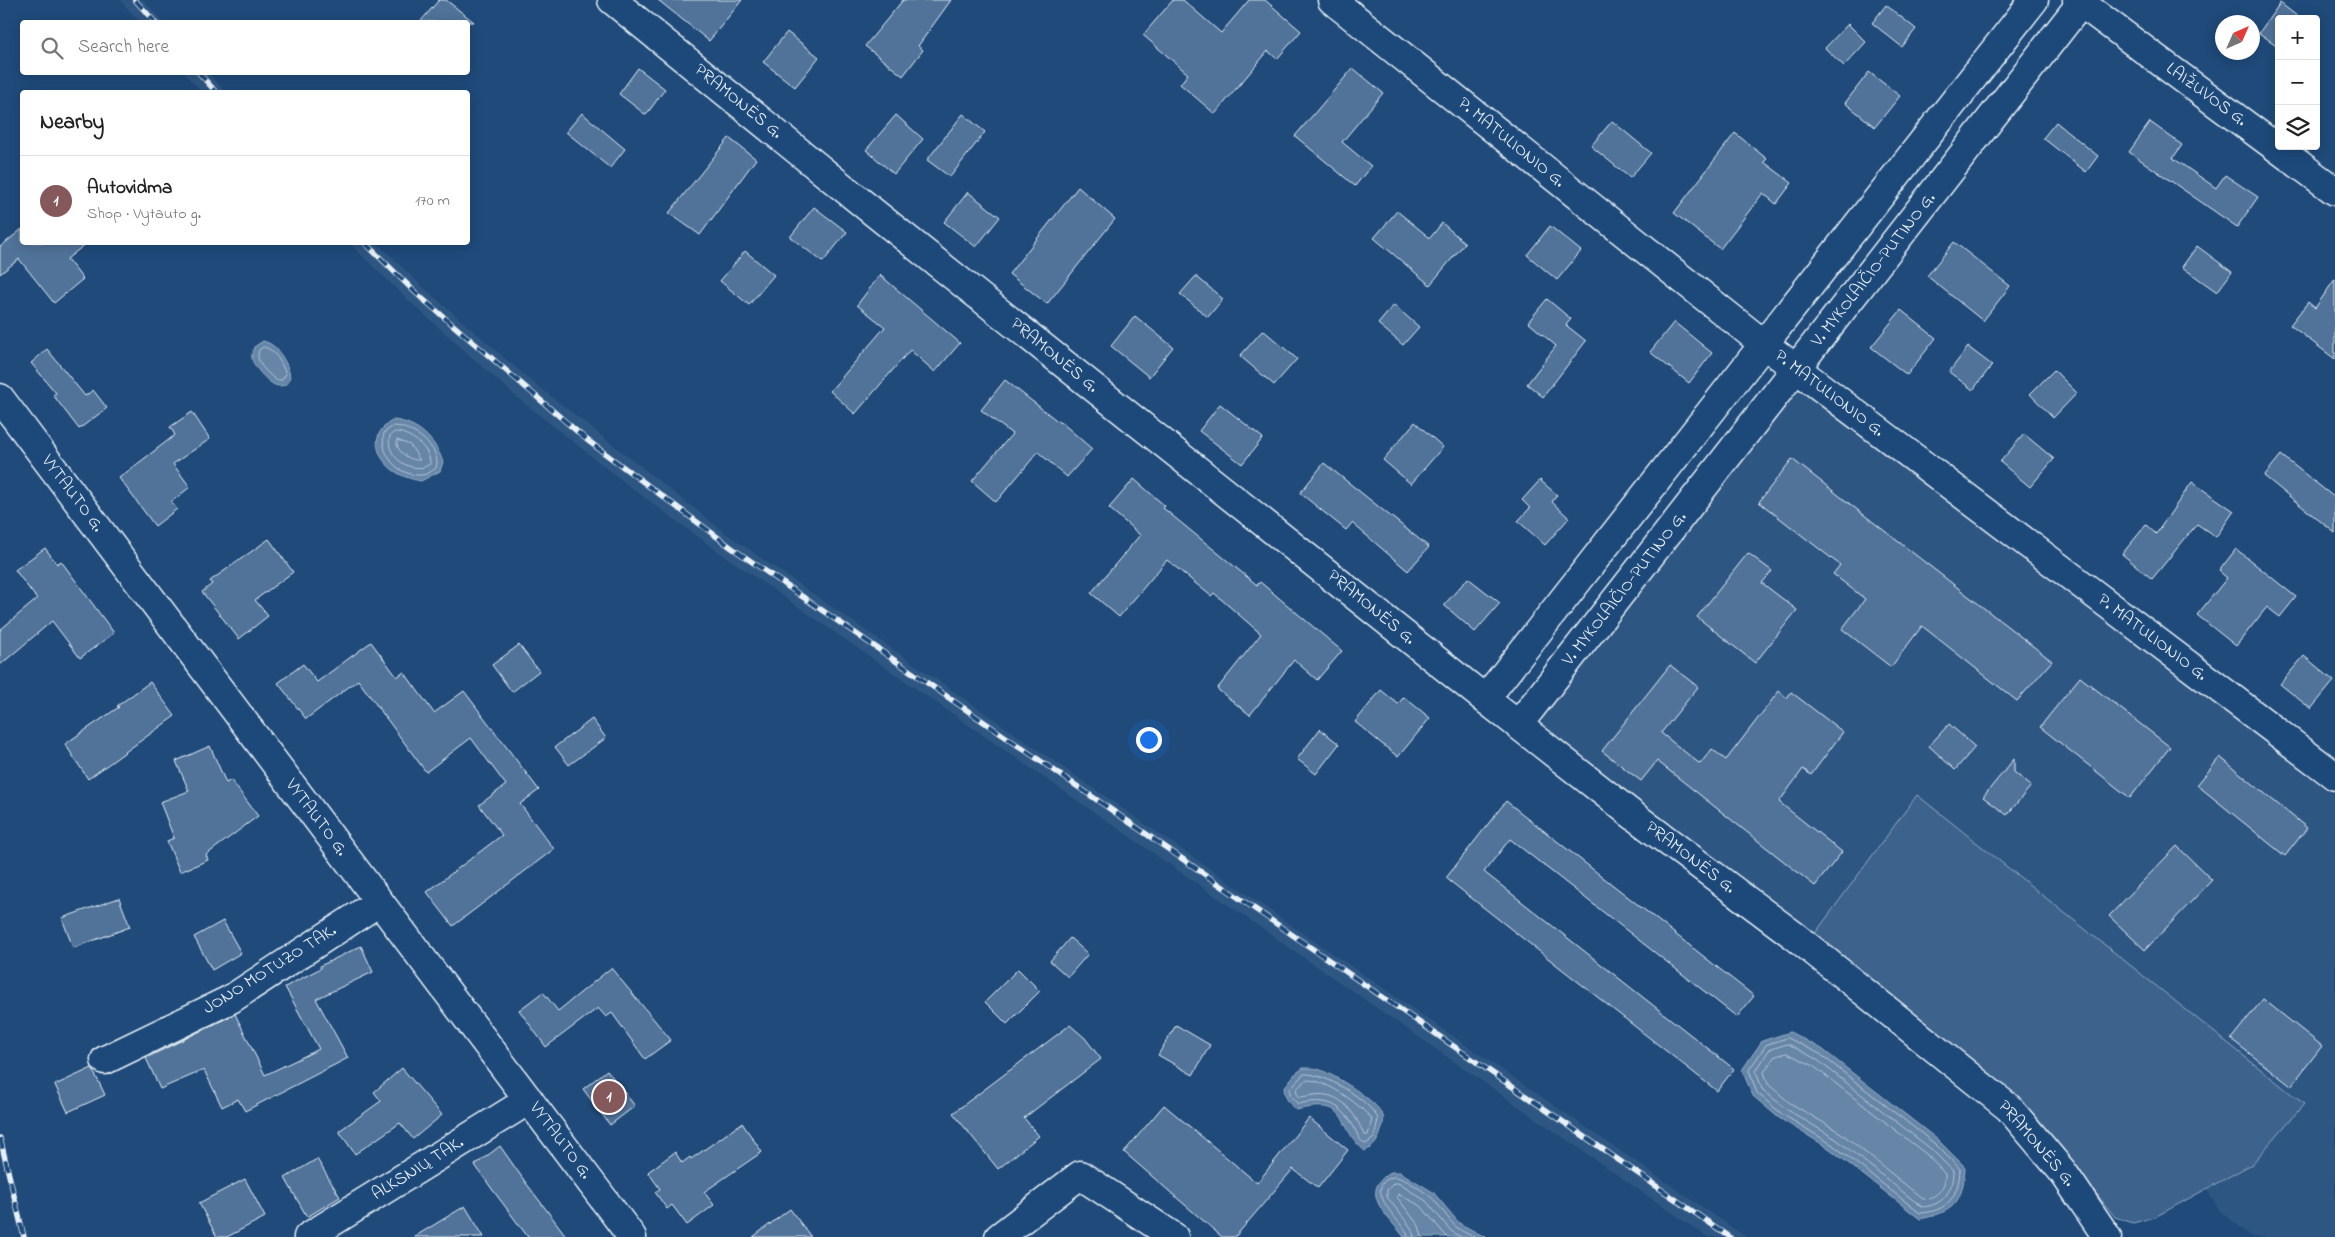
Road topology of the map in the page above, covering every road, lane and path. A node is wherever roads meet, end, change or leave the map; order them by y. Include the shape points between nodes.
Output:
1 (612, 0) edge
2 (1332, 0) edge
3 (2034, 0) edge
4 (2079, 2) edge
5 (2335, 191) edge
6 (1765, 344) junction
7 (1797, 369) junction
8 (0, 398) edge
9 (1486, 699) junction
10 (1518, 725) junction
11 (2335, 776) edge
12 (379, 902) junction
13 (105, 1060) dead end
14 (529, 1100) junction
15 (308, 1237) edge
16 (632, 1237) edge
17 (999, 1237) edge
18 (1174, 1237) edge
19 (2107, 1237) edge

1 - 9 street, PRAMONĖS G.
2 - 6 street, P. MATULIONIO G.
3 - 6 street
4 - 5 street, LAIŽUVOS G.
4 - 7 street, V. MYKOLAIČIO-PUTINO G.
6 - 7 street, P. MATULIONIO G.
6 - 9 street
7 - 10 street, V. MYKOLAIČIO-PUTINO G.
7 - 11 street, P. MATULIONIO G.
8 - 12 street, VYTAUTO G.
9 - 10 street, PRAMONĖS G.
10 - 19 street, PRAMONĖS G. via 1796,937 2009,1108 2063,1172
12 - 13 street, JONO MOTUZO TAK. via 231,999
12 - 14 street, VYTAUTO G.
14 - 15 street, ALKSNIŲ TAK.
14 - 16 street, VYTAUTO G.
17 - 18 street via 1080,1175

